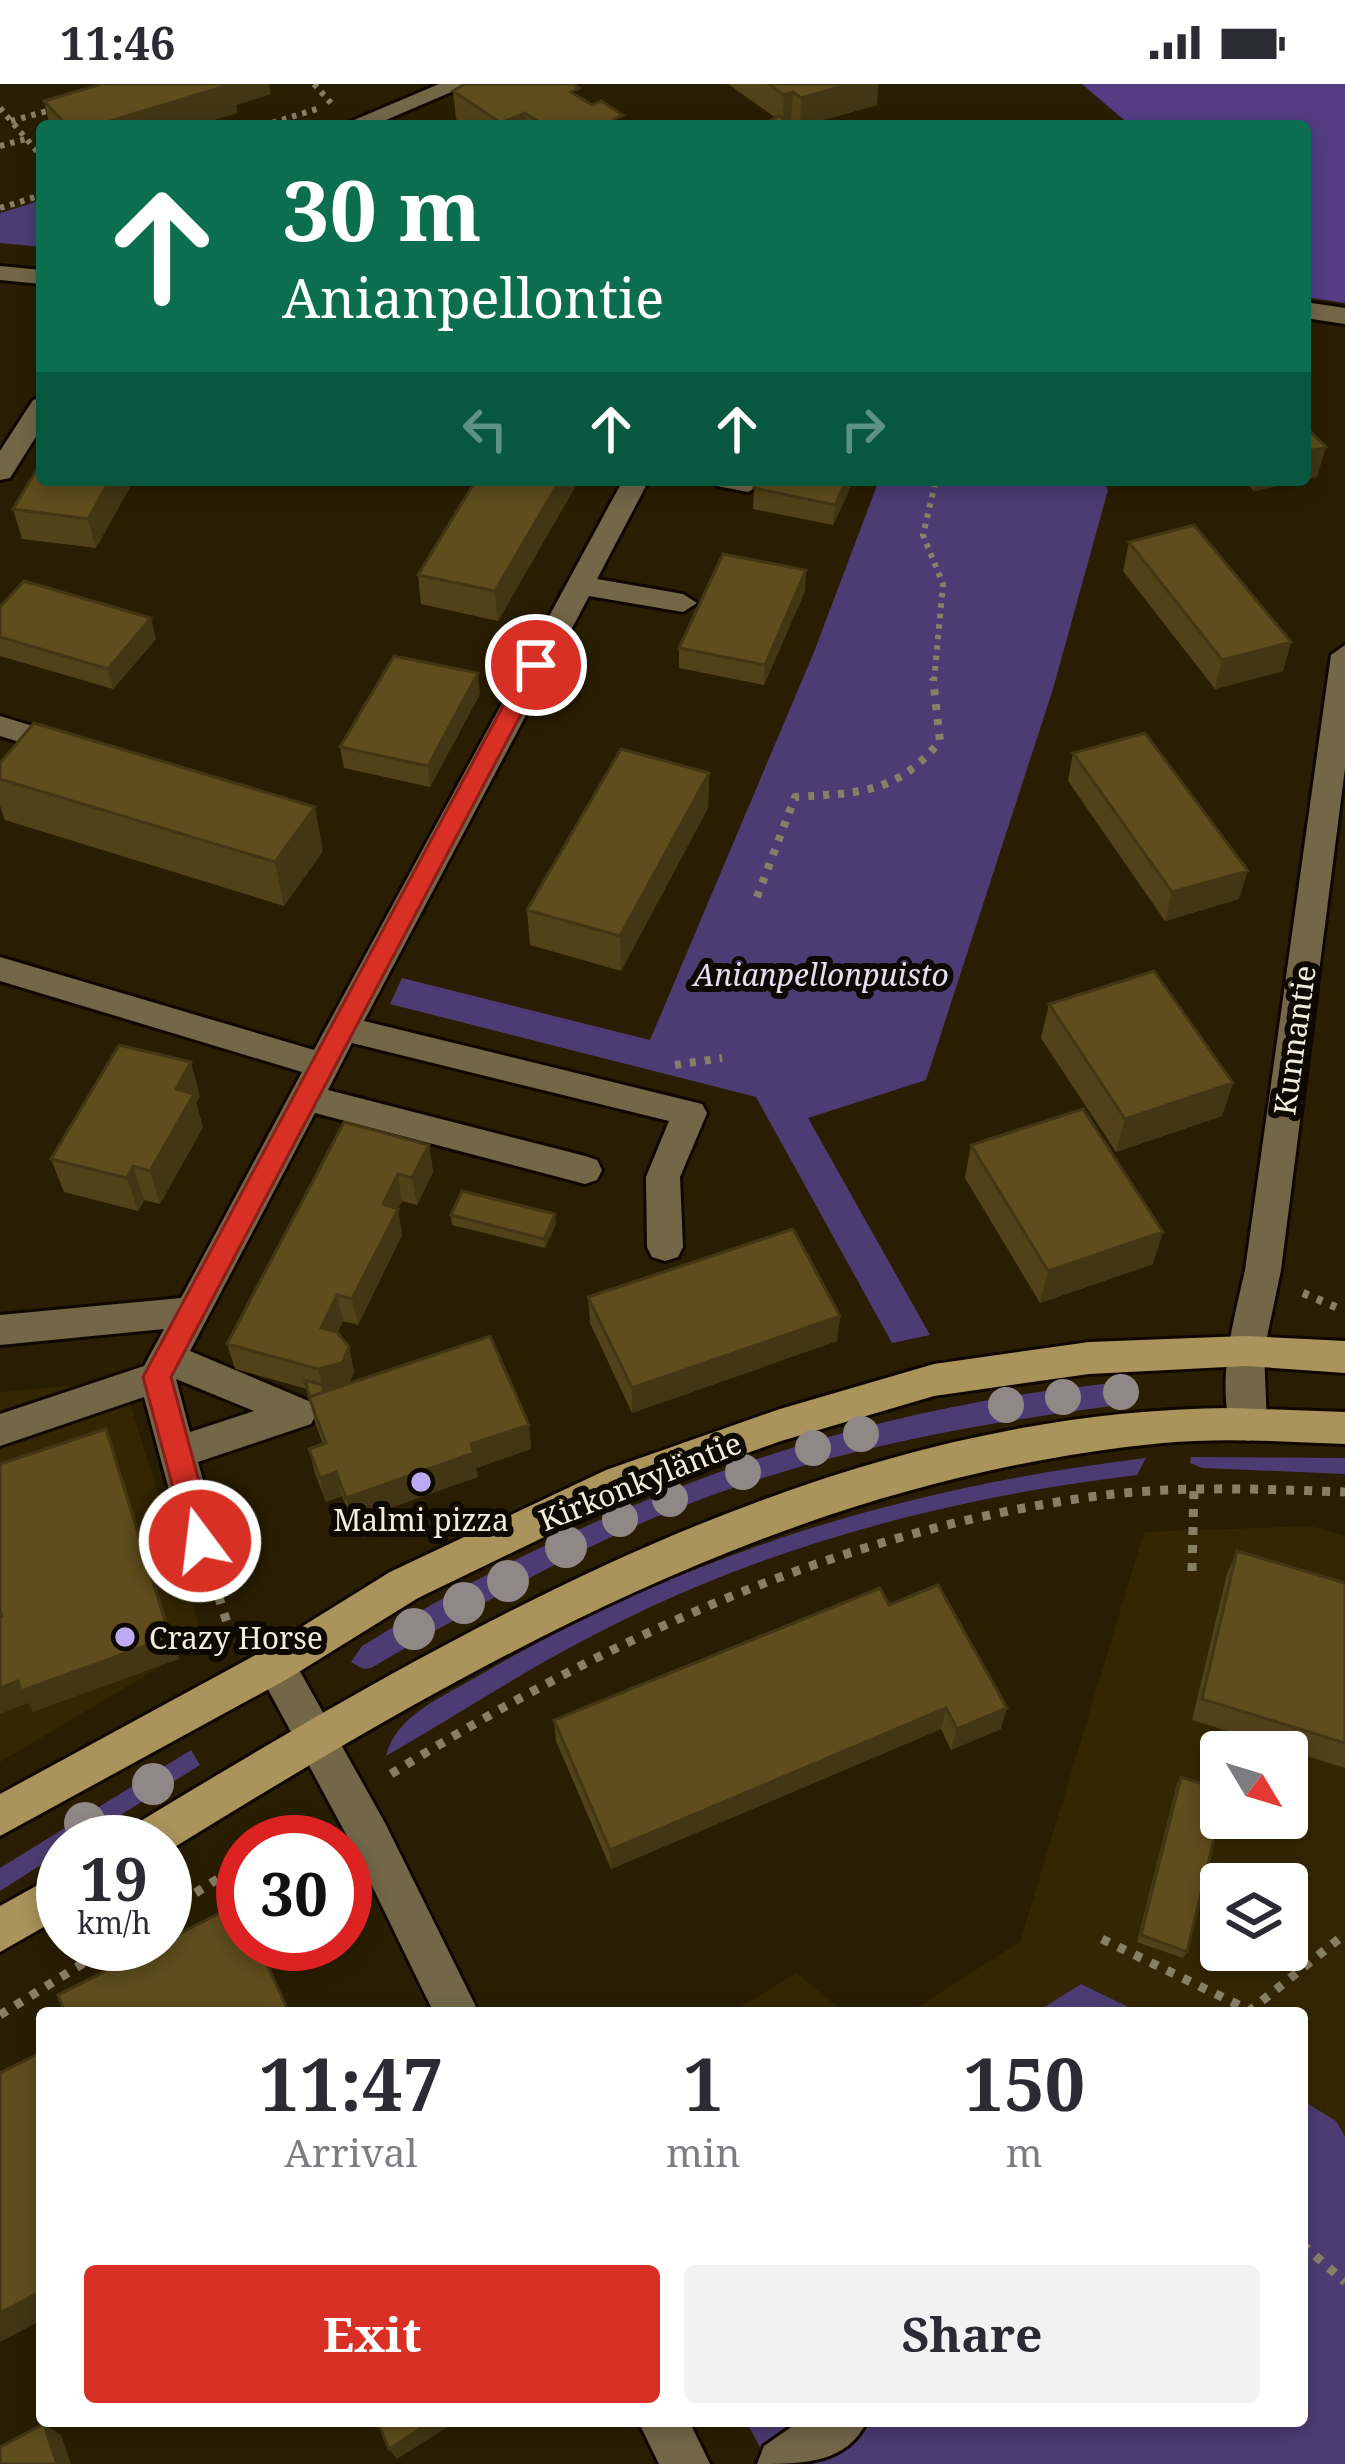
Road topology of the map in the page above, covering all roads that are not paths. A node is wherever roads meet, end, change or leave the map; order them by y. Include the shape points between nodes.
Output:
1 (459, 84) edge
2 (373, 120) edge
3 (0, 273) edge
4 (36, 277) edge
5 (1311, 311) edge
6 (1345, 316) edge
7 (36, 415) edge
8 (0, 472) edge
9 (633, 486) edge
10 (580, 585) junction
11 (683, 603) dead end
12 (1345, 656) edge
13 (0, 726) edge
14 (111, 760) edge
15 (0, 969) edge
16 (341, 1028) junction
17 (321, 1065) junction
18 (304, 1097) junction
19 (585, 1170) dead end
20 (665, 1247) dead end
21 (188, 1312) junction
22 (0, 1330) edge
23 (1246, 1351) junction
24 (1345, 1357) edge
25 (161, 1367) junction
26 (1248, 1425) junction
27 (1345, 1428) edge
28 (0, 1430) edge
29 (177, 1453) junction
30 (200, 1541) dead end
31 (275, 1665) junction
32 (315, 1738) junction
33 (188, 1815) edge
34 (0, 1816) edge
35 (36, 1909) edge
36 (0, 1931) edge
37 (454, 2007) edge
38 (666, 2427) edge
39 (834, 2427) edge
40 (686, 2464) edge
41 (782, 2464) edge

1 - 2 street
3 - 4 street
5 - 6 street
7 - 8 street
9 - 10 street
10 - 11 street
10 - 16 street
12 - 23 street, Kunnantie
13 - 14 street
15 - 17 street
16 - 17 street
16 - 20 street via 690,1112 663,1177
17 - 18 street
18 - 19 street
18 - 21 street
21 - 22 street
21 - 25 street
23 - 24 main road, Kirkonkyläntie
23 - 26 street, Kunnantie
23 - 31 main road, Kirkonkyläntie via 1124,1355 934,1380 780,1425 577,1502 404,1585
25 - 28 street
25 - 29 street
25 - 29 street via 298,1412
26 - 27 main road
26 - 32 main road via 1036,1443 814,1500 486,1640
29 - 30 street
31 - 32 street
31 - 34 main road, Kirkonkyläntie
32 - 33 main road
32 - 37 street
35 - 36 main road
38 - 40 street
39 - 41 street

